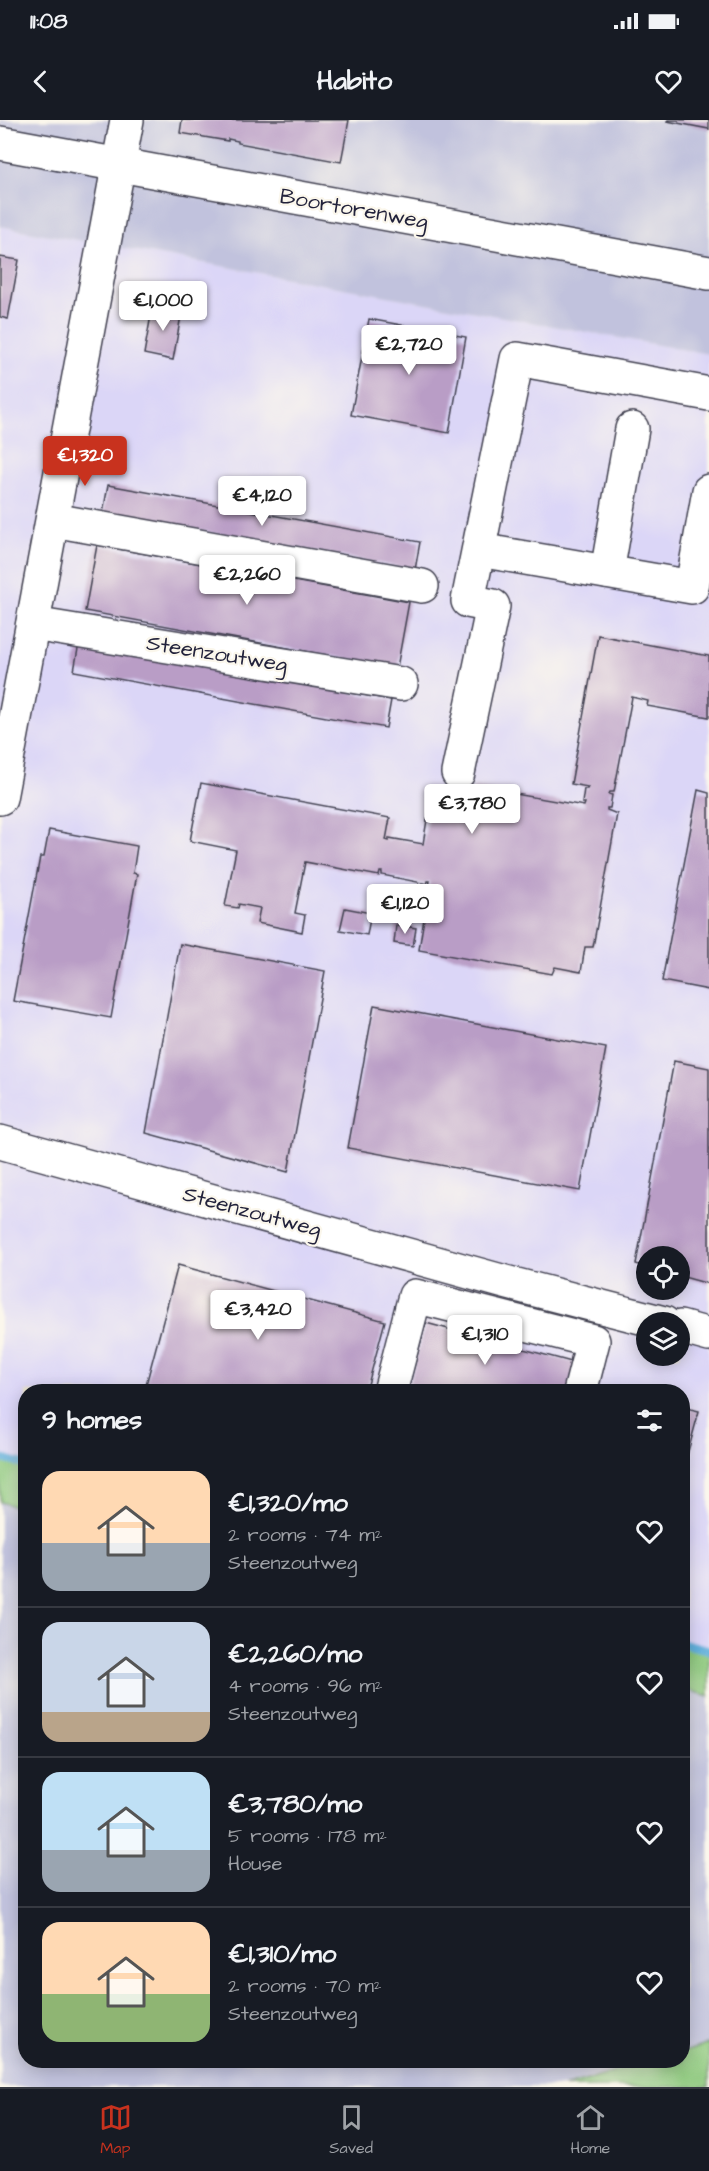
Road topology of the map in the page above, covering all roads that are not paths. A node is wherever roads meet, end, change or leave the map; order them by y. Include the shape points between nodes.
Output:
1 (127, 120) edge
2 (0, 143) edge
3 (118, 165) junction
4 (709, 273) edge
5 (709, 394) edge
6 (632, 429) dead end
7 (709, 491) edge
8 (53, 520) junction
9 (478, 550) junction
10 (607, 572) junction
11 (422, 586) dead end
12 (33, 624) junction
13 (401, 684) dead end
14 (458, 773) dead end
15 (0, 798) edge
16 (0, 1142) edge
17 (505, 1282) junction
18 (496, 1316) junction
19 (636, 1316) edge
20 (690, 1330) edge
21 (709, 1335) edge
22 (392, 1384) edge
23 (582, 1384) edge

1 - 3 street
2 - 3 street, Boortorenweg
3 - 4 street, Boortorenweg
3 - 8 street
5 - 9 street via 517,359
6 - 10 street
7 - 10 street via 692,587
8 - 11 street
8 - 12 street
9 - 10 street
9 - 14 street via 468,601 493,606
12 - 13 street, Steenzoutweg
12 - 15 street
16 - 17 street, Steenzoutweg
17 - 18 street
17 - 19 street, Steenzoutweg
18 - 22 street via 414,1296
18 - 23 street via 593,1341
20 - 21 street

